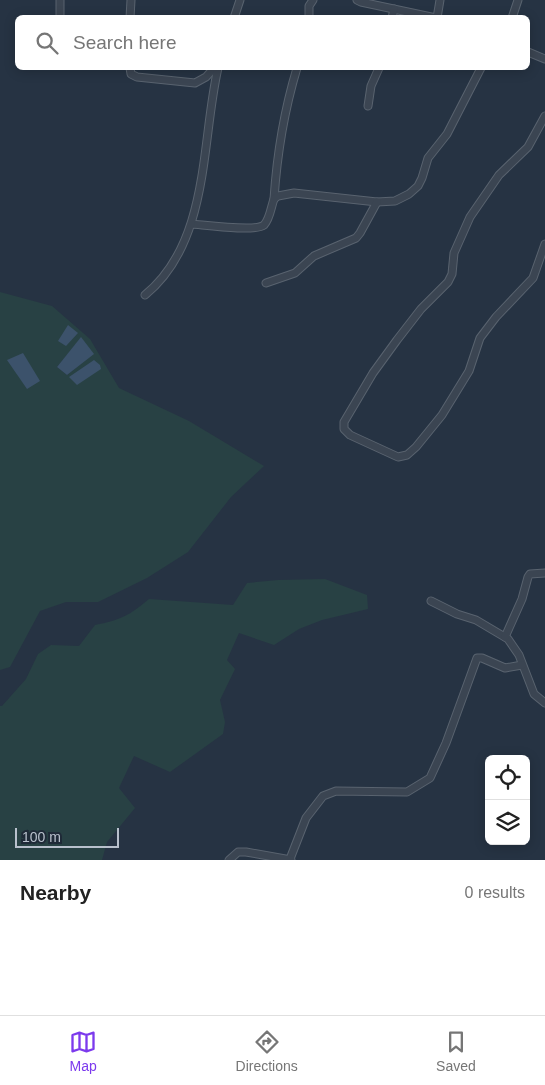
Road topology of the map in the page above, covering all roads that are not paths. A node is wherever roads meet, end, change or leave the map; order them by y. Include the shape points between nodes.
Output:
1 (60, 0) edge
2 (131, 0) edge
3 (240, 0) edge
4 (313, 0) edge
5 (440, 0) edge
6 (518, 0) edge
7 (360, 1) edge
8 (394, 8) junction
9 (60, 15) edge
10 (130, 15) edge
11 (235, 15) edge
12 (309, 15) edge
13 (393, 15) edge
14 (423, 15) edge
15 (437, 15) edge
16 (513, 15) edge
17 (530, 53) edge
18 (545, 59) edge
19 (130, 70) edge
20 (212, 70) edge
21 (218, 70) edge
22 (296, 70) edge
23 (378, 70) edge
24 (480, 70) edge
25 (368, 106) dead end
26 (545, 116) edge
27 (274, 199) junction
28 (377, 202) junction
29 (192, 224) junction
30 (545, 244) edge
31 (266, 283) dead end
32 (145, 295) dead end
33 (545, 573) edge
34 (431, 601) dead end
35 (506, 637) junction
36 (522, 665) junction
37 (545, 704) edge
38 (229, 860) edge
39 (291, 860) edge

1 - 9 street
2 - 10 street
3 - 11 street
4 - 12 street
5 - 15 street
6 - 16 street
7 - 8 street
8 - 13 street
8 - 14 street
17 - 18 street
19 - 20 street via 137,77 195,83
21 - 29 street
22 - 27 street via 277,154
23 - 25 street via 371,86
24 - 28 street via 447,134 428,158 418,186 395,201
26 - 30 street via 528,147 499,175 470,217 454,253 448,282 421,309 382,360 344,422 344,429 350,435 398,457 407,455 416,447 442,415 469,371 480,338 533,278
27 - 28 street via 294,193
27 - 29 street via 268,218 259,227
28 - 31 street via 356,238 314,256 295,273
29 - 32 street via 167,273
33 - 35 street via 528,576
34 - 35 street
35 - 36 street
36 - 37 street via 534,694
36 - 39 street via 504,668 477,658 430,778 407,792 336,791 323,796 306,818
38 - 39 street via 238,852

